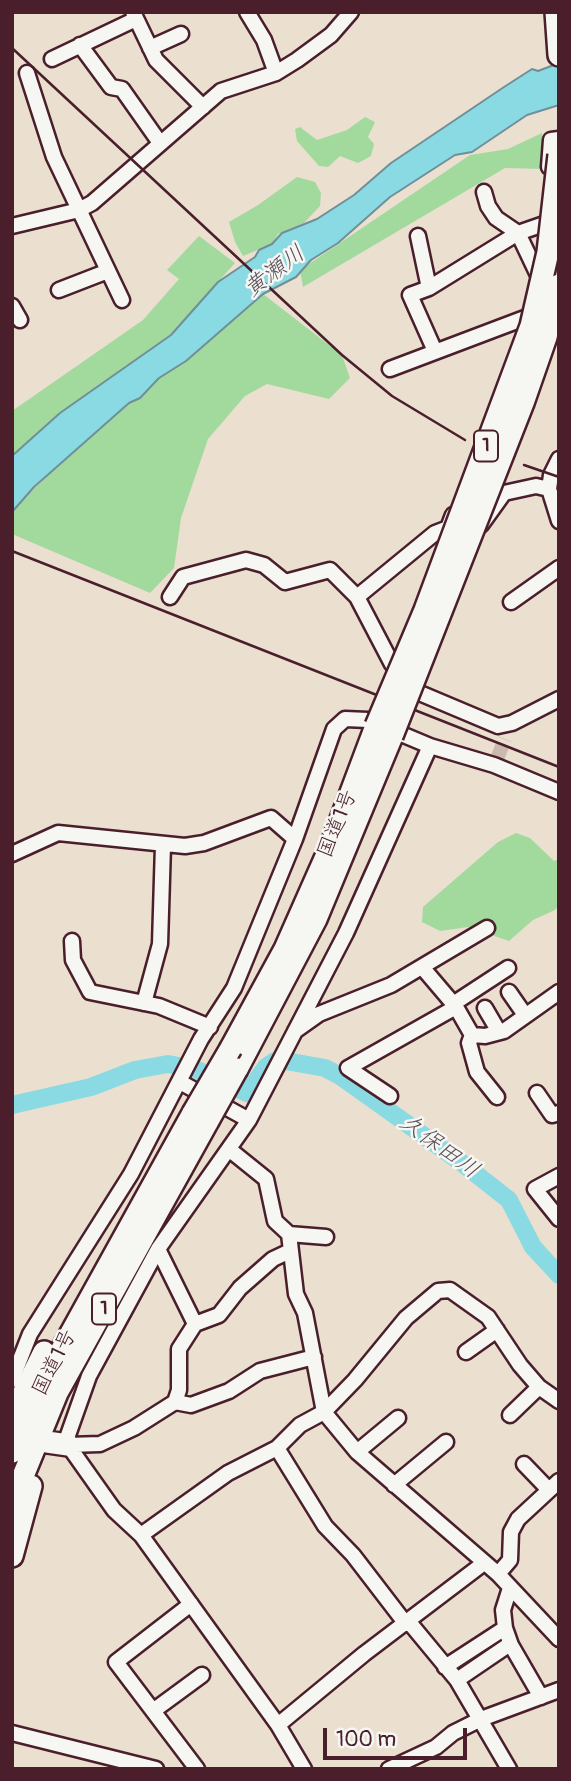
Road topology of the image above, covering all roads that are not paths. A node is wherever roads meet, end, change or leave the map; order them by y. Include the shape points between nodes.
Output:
1 (247, 12) edge
2 (351, 12) edge
3 (556, 12) edge
4 (135, 16) edge
5 (181, 34) dead end
6 (80, 45) junction
7 (150, 48) junction
8 (559, 55) edge
9 (52, 59) dead end
10 (27, 73) dead end
11 (276, 73) junction
12 (203, 107) junction
13 (559, 139) edge
14 (160, 143) junction
15 (559, 155) edge
16 (484, 192) dead end
17 (79, 210) junction
18 (544, 224) junction
19 (12, 226) edge
20 (518, 233) junction
21 (418, 236) dead end
22 (108, 271) junction
23 (537, 273) junction
24 (559, 285) edge
25 (429, 288) junction
26 (59, 290) dead end
27 (122, 300) dead end
28 (559, 305) edge
29 (12, 306) edge
30 (525, 317) junction
31 (20, 320) dead end
32 (434, 349) junction
33 (390, 369) dead end
34 (559, 459) edge
35 (550, 489) junction
36 (559, 521) edge
37 (448, 527) junction
38 (481, 527) dead end
39 (559, 568) edge
40 (170, 597) dead end
41 (356, 597) junction
42 (511, 602) dead end
43 (392, 664) junction
44 (559, 699) edge
45 (512, 723) junction
46 (384, 731) junction
47 (505, 739) tunnel mouth
48 (430, 746) junction
49 (559, 792) edge
50 (295, 839) junction
51 (163, 845) junction
52 (12, 854) edge
53 (487, 928) dead end
54 (72, 941) dead end
55 (422, 967) junction
56 (508, 968) dead end
57 (509, 992) dead end
58 (559, 992) edge
59 (144, 1003) junction
60 (454, 1005) junction
61 (485, 1008) dead end
62 (525, 1015) junction
63 (210, 1027) junction
64 (294, 1031) junction
65 (499, 1032) junction
66 (472, 1035) junction
67 (186, 1071) junction
68 (537, 1093) dead end
69 (390, 1096) dead end
70 (497, 1097) dead end
71 (559, 1113) edge
72 (201, 1117) junction
73 (249, 1120) junction
74 (230, 1150) junction
75 (559, 1176) edge
76 (559, 1219) edge
77 (289, 1234) junction
78 (326, 1237) dead end
79 (119, 1246) junction
80 (158, 1249) junction
81 (290, 1251) junction
82 (195, 1324) junction
83 (497, 1330) junction
84 (86, 1340) junction
85 (466, 1352) dead end
86 (314, 1357) junction
87 (16, 1360) edge
88 (12, 1380) edge
89 (539, 1387) junction
90 (559, 1401) edge
91 (175, 1402) junction
92 (324, 1412) junction
93 (510, 1415) dead end
94 (12, 1416) edge
95 (398, 1418) dead end
96 (446, 1442) dead end
97 (58, 1443) junction
98 (277, 1448) junction
99 (12, 1452) edge
100 (357, 1452) junction
101 (524, 1464) dead end
102 (394, 1485) junction
103 (554, 1485) edge
104 (12, 1503) edge
105 (141, 1535) junction
106 (12, 1556) edge
107 (484, 1563) junction
108 (498, 1574) junction
109 (510, 1588) junction
110 (191, 1604) junction
111 (407, 1623) junction
112 (505, 1628) junction
113 (559, 1639) edge
114 (510, 1643) junction
115 (445, 1667) junction
116 (202, 1675) dead end
117 (457, 1680) junction
118 (559, 1690) edge
119 (541, 1697) junction
120 (153, 1711) junction
121 (481, 1719) junction
122 (278, 1725) junction
123 (12, 1733) edge
124 (106, 1756) junction
125 (115, 1769) edge
126 (156, 1769) edge
127 (197, 1769) edge
128 (304, 1769) edge
129 (389, 1769) edge
130 (509, 1769) edge

1 - 11 street
2 - 11 street via 331,35
3 - 8 highway
4 - 6 street
4 - 7 street
5 - 7 street
6 - 9 street
6 - 14 street via 111,87 122,89
7 - 12 street via 156,60
10 - 17 street via 54,157
11 - 12 street via 233,85
12 - 14 street
13 - 18 street via 551,140
14 - 17 street
15 - 46 highway, 国道1号 / 1, bridge via 548,252 531,326
16 - 20 street via 496,218
17 - 19 street
17 - 22 street
18 - 20 street
18 - 23 street
20 - 23 street
20 - 25 street
21 - 25 street
22 - 26 street
22 - 27 street
23 - 30 street
24 - 46 highway, 国道1号 / 1, bridge via 523,402
25 - 32 street via 410,296
28 - 30 street
29 - 31 street
30 - 32 street
30 - 37 street
32 - 33 street
34 - 35 street
35 - 36 street
35 - 38 street via 536,486 504,493
37 - 41 street
37 - 43 street
39 - 42 street
40 - 41 street via 183,577 246,560 264,565 285,582 330,570
41 - 43 street
43 - 45 street via 390,681 498,726
44 - 45 street
45 - 47 street
46 - 72 highway, 国道1号 / 1, bridge via 285,948 231,1048
46 - 72 highway, 国道1号 / 1, bridge via 316,919 237,1069
48 - 49 street via 495,762
48 - 50 street via 368,720 345,719 334,729
48 - 64 street via 346,933
50 - 51 street via 271,818 204,842
50 - 63 street via 234,988
51 - 52 street via 58,833
51 - 59 street via 160,944
53 - 55 street
54 - 59 street via 73,960 90,992
55 - 60 street
55 - 64 street via 391,985 319,1014
56 - 60 street
57 - 62 street
58 - 62 street
59 - 63 street
60 - 66 street
60 - 69 street via 348,1068
61 - 65 street
62 - 65 street
63 - 67 street
64 - 73 street
65 - 66 street
66 - 70 street via 469,1043 477,1072
67 - 73 street
67 - 87 street via 131,1174
68 - 71 street via 552,1115
72 - 79 highway, 国道1号 / 1
72 - 84 highway, 国道1号 / 1
73 - 74 street
74 - 77 street via 266,1179 275,1221
74 - 80 street
75 - 76 street via 535,1189
77 - 78 street
77 - 81 street
79 - 94 highway via 103,1256 37,1363
79 - 99 highway, 国道1号 / 1 via 51,1368
80 - 82 street
80 - 97 street
81 - 82 street via 273,1259 219,1315
81 - 86 street via 296,1294
82 - 91 street via 179,1349
83 - 85 street
83 - 89 street
83 - 92 street via 467,1301 450,1290 438,1291 406,1318
84 - 97 highway
84 - 104 highway, 国道1号 / 1 via 40,1429
86 - 91 street via 260,1371 229,1391 191,1405
86 - 92 street
87 - 88 street
89 - 90 street
89 - 93 street
91 - 97 street via 100,1444
92 - 98 street via 300,1425
92 - 100 street
95 - 100 street
96 - 102 street
97 - 105 street
97 - 106 highway via 30,1486
98 - 105 street via 228,1473
98 - 111 street via 325,1526
100 - 102 street
101 - 103 street
102 - 107 street
103 - 108 street via 518,1519 511,1532 510,1560
105 - 110 street
107 - 108 street
107 - 111 street
108 - 109 street
109 - 112 street via 503,1610
109 - 113 street
110 - 120 street via 116,1662
110 - 122 street
111 - 115 street
111 - 122 street
112 - 114 street
112 - 115 street
114 - 117 street
114 - 119 street
115 - 117 street
116 - 120 street
117 - 121 street
118 - 119 street
119 - 121 street
120 - 127 street
121 - 129 street
121 - 130 street
122 - 128 street
123 - 124 street
124 - 125 street
124 - 126 street

